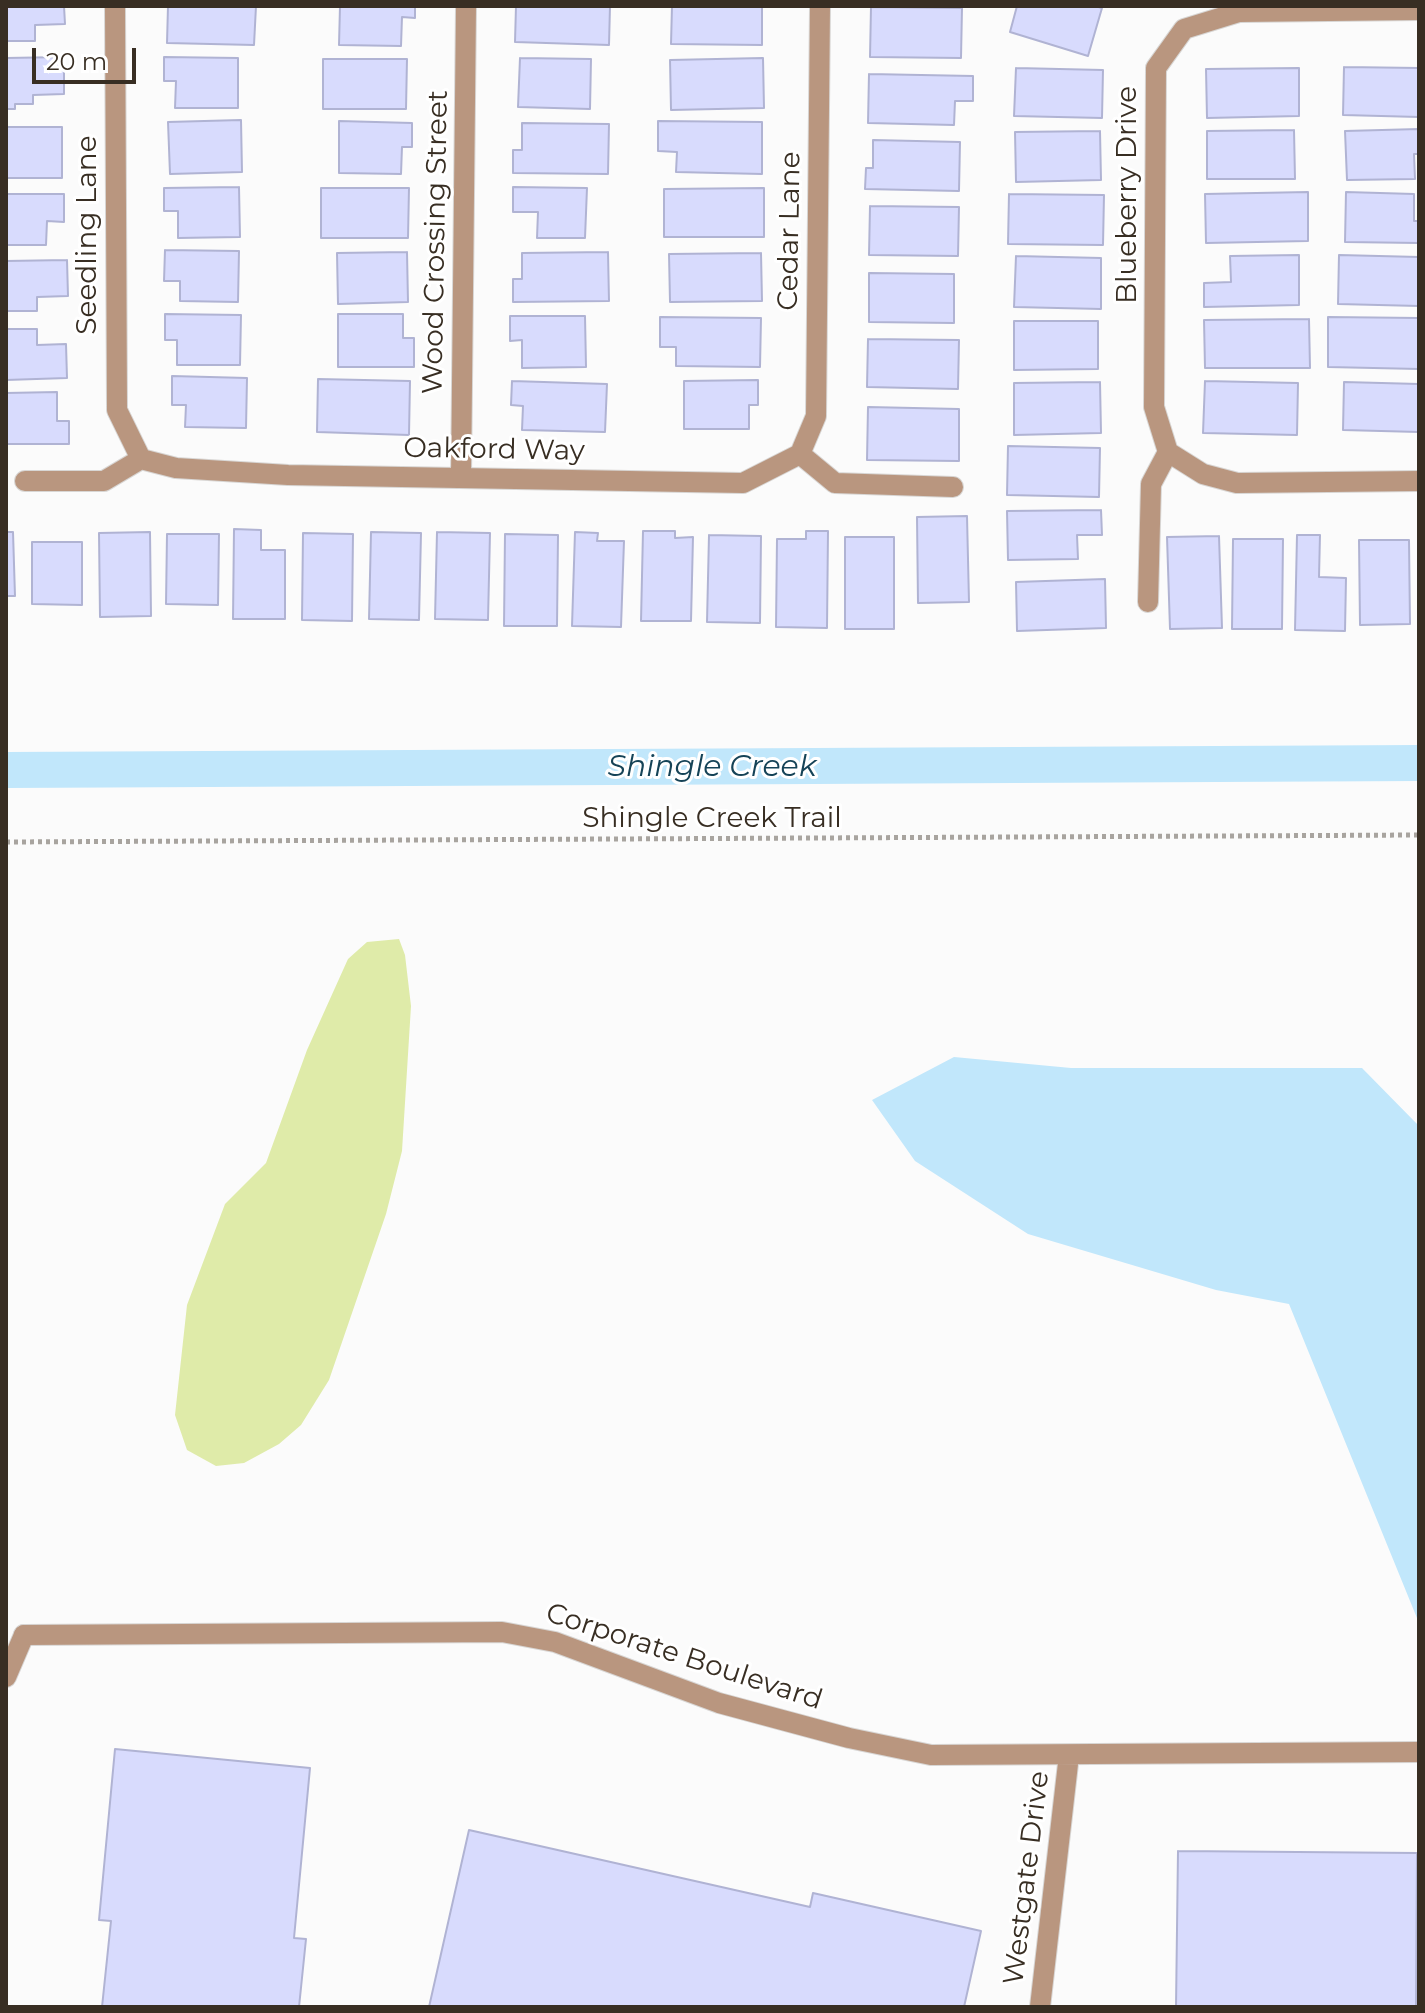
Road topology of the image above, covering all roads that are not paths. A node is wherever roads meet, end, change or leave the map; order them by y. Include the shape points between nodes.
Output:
1 (115, 6) edge
2 (466, 6) edge
3 (820, 6) edge
4 (1419, 10) edge
5 (1168, 452) junction
6 (800, 454) junction
7 (141, 459) junction
8 (461, 478) junction
9 (25, 481) dead end
10 (1419, 481) edge
11 (953, 487) dead end
12 (1148, 602) dead end
13 (6, 1677) edge
14 (1419, 1752) edge
15 (1069, 1755) junction
16 (1040, 2007) edge

1 - 7 street, Seedling Lane via 117,410
2 - 8 street, Wood Crossing Street
3 - 6 street, Cedar Lane via 816,416
4 - 5 street, Blueberry Drive via 1239,12 1184,29 1156,68 1154,407
5 - 10 street via 1203,474 1237,483
5 - 12 street via 1151,484
6 - 8 street, Oakford Way via 743,483
6 - 11 street via 835,483
7 - 8 street, Oakford Way via 176,468 288,475
7 - 9 street via 104,481
13 - 15 street, Corporate Boulevard via 24,1635 502,1632 555,1642 719,1703 849,1738 931,1755
14 - 15 street, Corporate Boulevard
15 - 16 street, Westgate Drive

